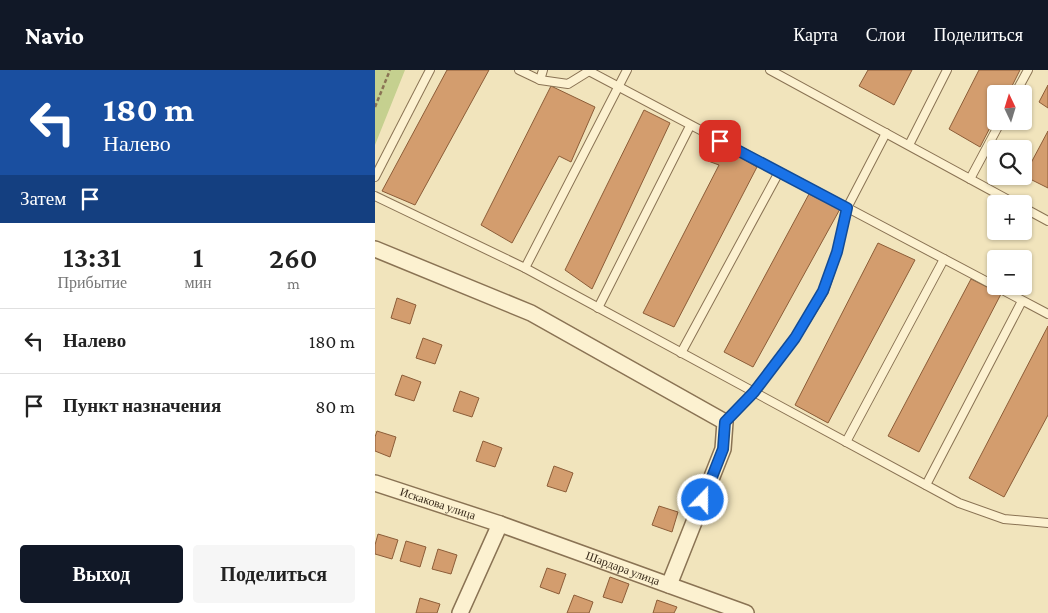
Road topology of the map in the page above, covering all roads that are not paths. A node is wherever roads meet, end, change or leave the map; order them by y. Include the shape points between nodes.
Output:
1 (430, 70) edge
2 (519, 70) edge
3 (543, 70) edge
4 (627, 70) edge
5 (770, 70) edge
6 (947, 70) edge
7 (1028, 70) edge
8 (588, 71) edge
9 (540, 80) junction
10 (1020, 85) edge
11 (618, 88) junction
12 (690, 126) junction
13 (996, 130) edge
14 (886, 133) junction
15 (909, 145) junction
16 (779, 172) junction
17 (375, 177) edge
18 (970, 179) junction
19 (1000, 195) edge
20 (375, 196) edge
21 (847, 208) junction
22 (1032, 212) edge
23 (1048, 221) edge
24 (375, 249) edge
25 (944, 259) junction
26 (525, 268) junction
27 (1022, 301) junction
28 (598, 308) junction
29 (1048, 314) edge
30 (681, 353) junction
31 (754, 392) junction
32 (725, 422) junction
33 (846, 442) junction
34 (375, 483) edge
35 (926, 485) junction
36 (1047, 521) edge
37 (500, 524) junction
38 (669, 585) junction
39 (460, 613) edge
40 (746, 613) edge

1 - 17 lane
2 - 9 lane
3 - 9 lane
4 - 11 lane
5 - 14 lane
6 - 15 lane
7 - 10 lane
8 - 9 lane via 568,84
8 - 11 lane
11 - 12 lane
11 - 26 lane
12 - 16 lane
12 - 28 lane
13 - 18 lane
14 - 15 lane
14 - 21 lane
15 - 18 lane
16 - 21 lane
16 - 30 lane
18 - 19 lane
20 - 26 lane
21 - 25 lane
21 - 31 lane via 837,252 823,291 795,338
22 - 23 lane
24 - 32 street via 531,313
25 - 27 lane
25 - 33 lane
26 - 28 lane
27 - 29 lane
27 - 35 lane
28 - 30 lane
30 - 31 lane
31 - 32 lane
31 - 33 lane
32 - 38 street via 723,449
33 - 35 lane
34 - 37 street, Искакова улица
35 - 36 lane via 959,503 1004,519
37 - 38 street, Шардара улица
37 - 39 street
38 - 40 street, Шардара улица

